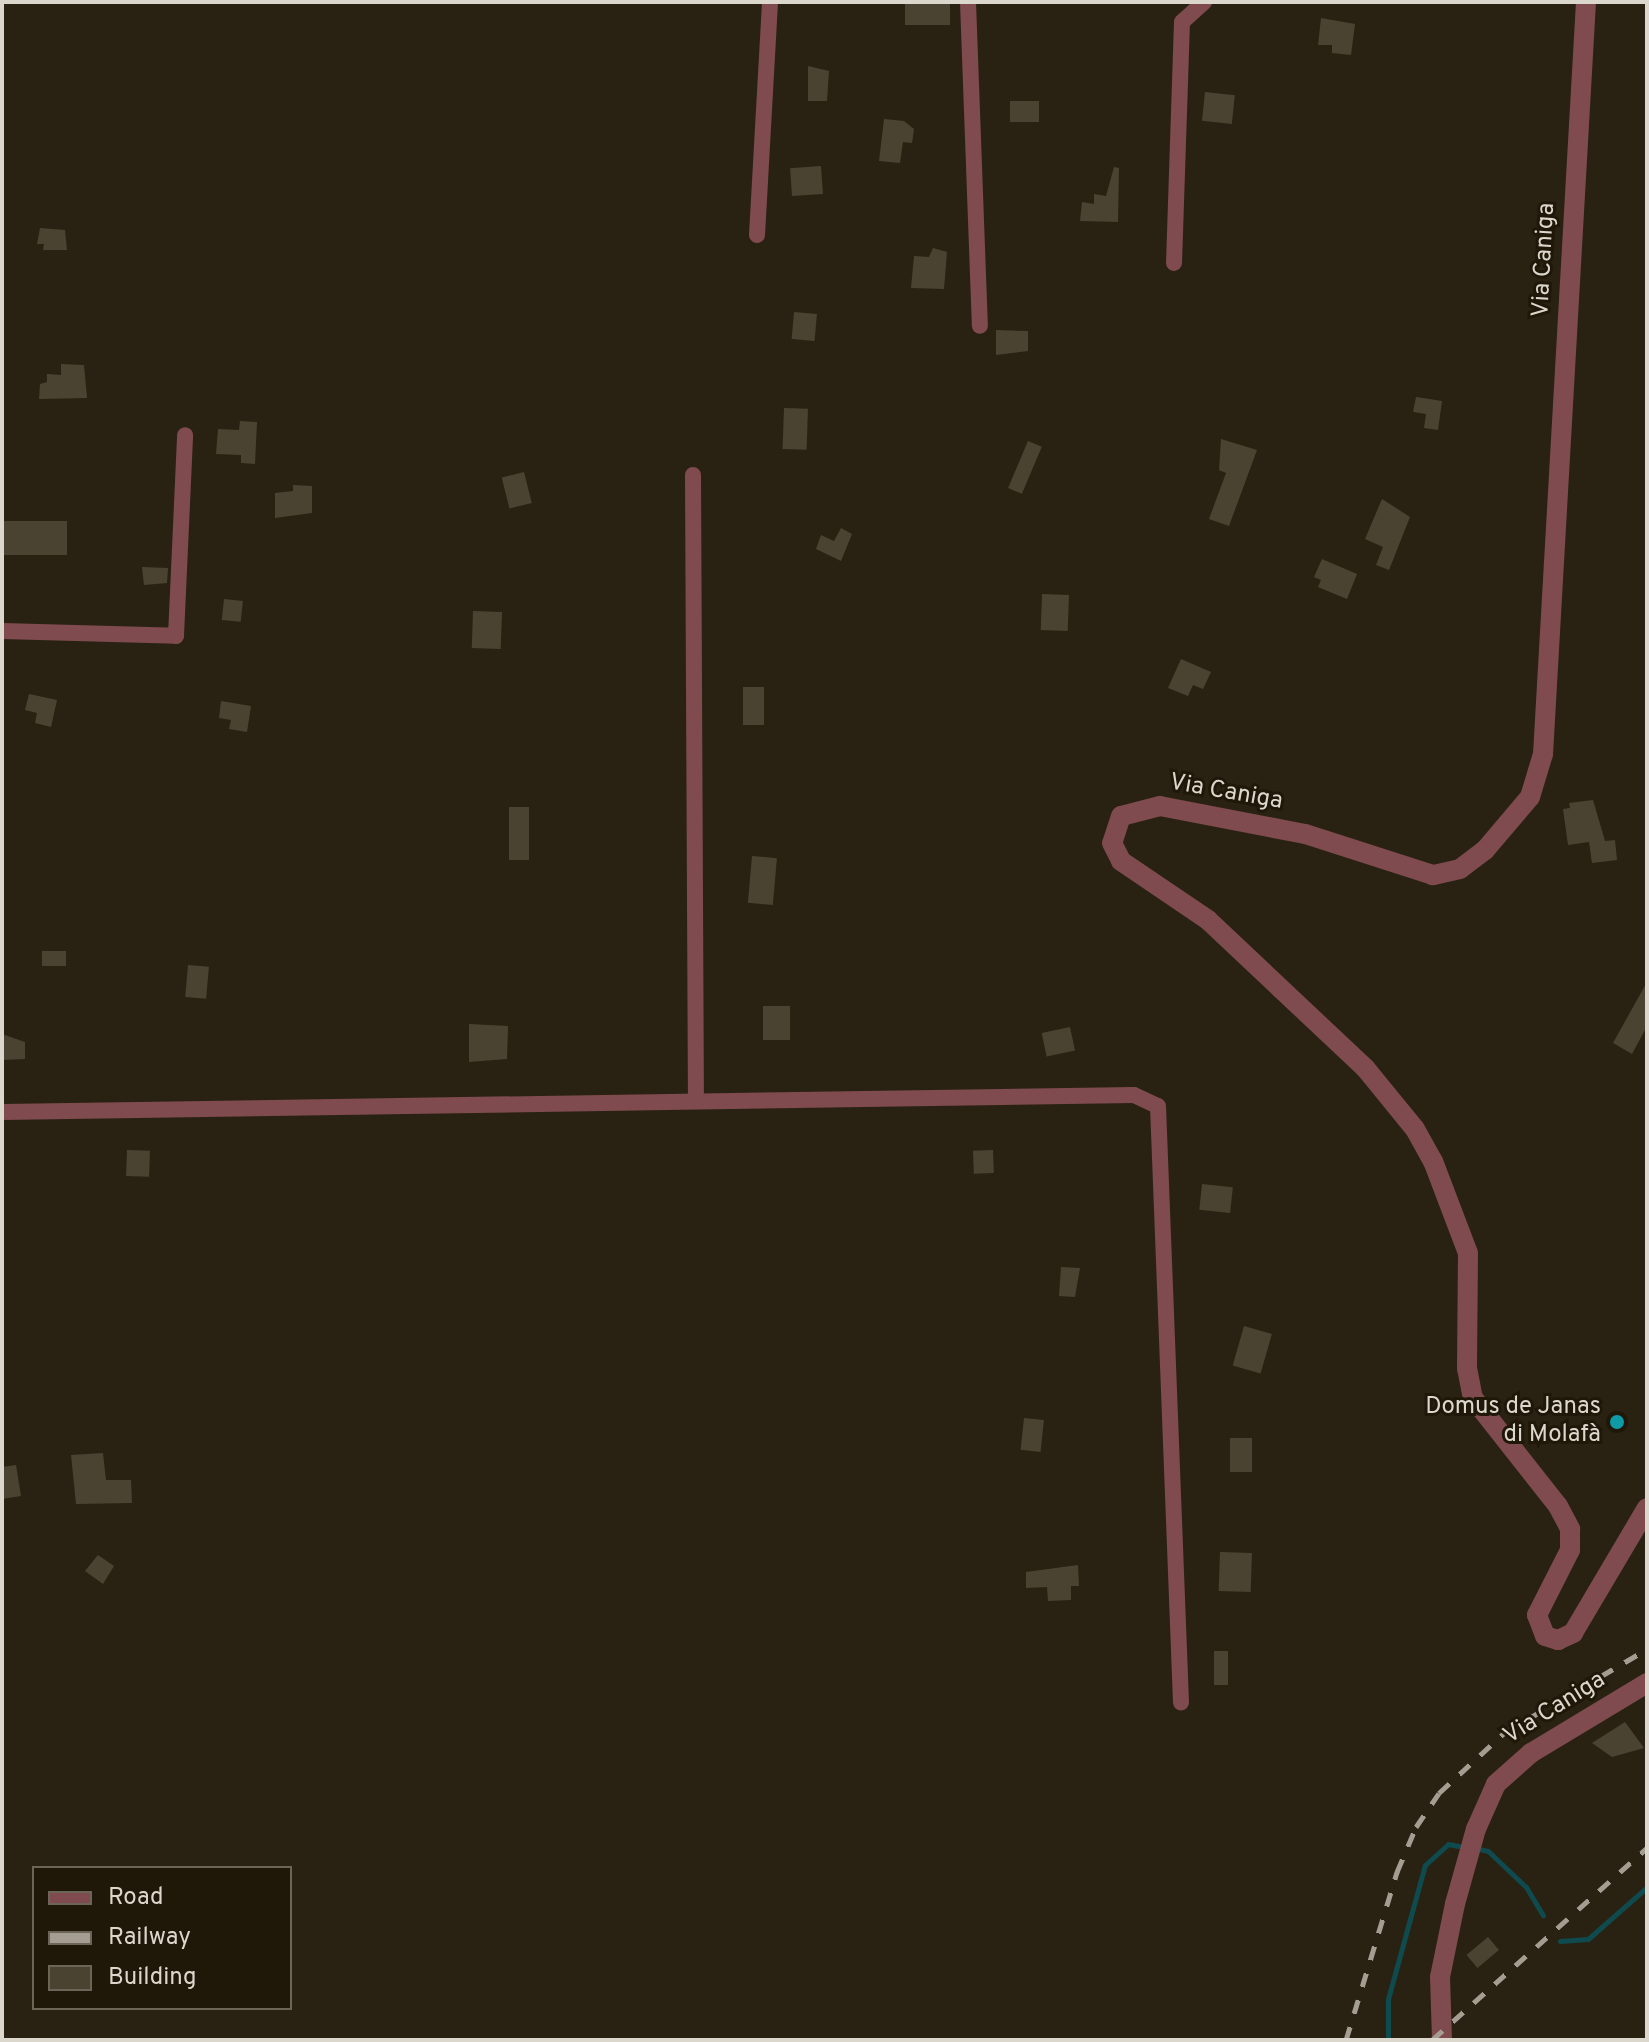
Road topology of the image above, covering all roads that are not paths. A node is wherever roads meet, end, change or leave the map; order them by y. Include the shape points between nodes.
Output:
1 (770, 2) edge
2 (968, 2) edge
3 (1204, 2) edge
4 (1586, 2) edge
5 (757, 235) dead end
6 (1174, 263) dead end
7 (980, 326) dead end
8 (185, 435) dead end
9 (693, 475) dead end
10 (2, 631) edge
11 (696, 1101) junction
12 (2, 1112) edge
13 (1647, 1508) edge
14 (1647, 1683) edge
15 (1181, 1703) dead end
16 (1442, 2040) edge

1 - 5 street
2 - 7 street
3 - 6 street via 1182,22
4 - 13 street, Via Caniga via 1543,754 1530,797 1485,850 1460,869 1433,875 1305,834 1160,806 1121,816 1112,843 1121,861 1208,920 1366,1069 1415,1129 1433,1161 1468,1253 1467,1368 1473,1398 1570,1529 1570,1550 1537,1615 1545,1636 1558,1640 1573,1633
8 - 10 street via 176,636
9 - 11 street
11 - 12 street
11 - 15 street via 1134,1095 1158,1106
14 - 16 street, Via Caniga via 1511,1766 1496,1784 1476,1829 1440,1977

